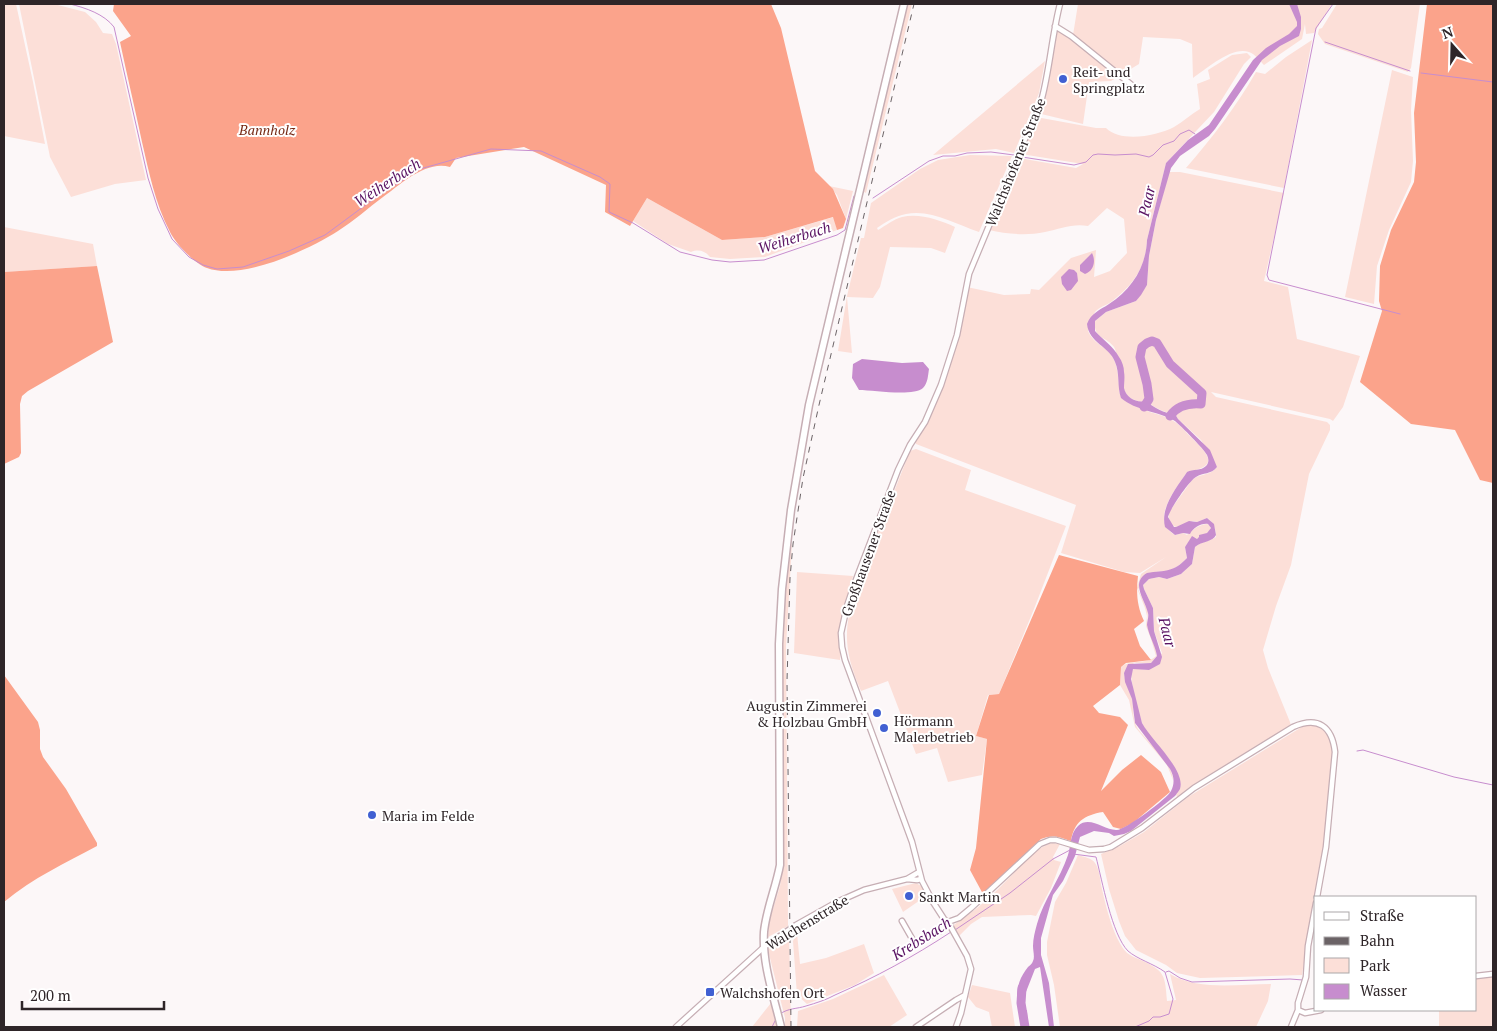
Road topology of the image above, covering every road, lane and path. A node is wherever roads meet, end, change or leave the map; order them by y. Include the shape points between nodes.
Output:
1 (904, 4) edge
2 (1060, 4) edge
3 (1055, 26) junction
4 (1133, 86) dead end
5 (966, 287) joint
6 (919, 872) junction
7 (907, 879) junction
8 (921, 879) junction
9 (1317, 896) edge
10 (1314, 914) edge
11 (902, 922) dead end
12 (949, 925) junction
13 (764, 947) junction
14 (1493, 974) edge
15 (1477, 976) edge
16 (965, 995) junction
17 (1298, 1010) junction
18 (1316, 1011) edge
19 (781, 1024) edge
20 (676, 1027) edge
21 (916, 1027) edge
22 (956, 1027) edge
23 (1291, 1027) edge

1 - 13 street via 809,405 791,510 779,644 780,865 766,918
2 - 3 street, Walchshofener Straße
3 - 4 street
3 - 5 street, Walchshofener Straße via 1042,98
5 - 6 street, Großhausener Straße via 957,335 941,385 898,470 854,585 842,633 845,660 917,856
6 - 7 street, Walchenstraße
6 - 8 street, Großhausener Straße
7 - 8 street, Walchenstraße
7 - 13 street, Walchenstraße via 864,890 837,902
8 - 12 street, Großhausener Straße
9 - 12 street via 1326,847 1335,752 1334,741 1325,728 1314,722 1304,722 1194,788 1119,843 1096,851 1064,841 1050,840 1040,844
10 - 17 street
11 - 12 street via 916,943
12 - 16 street, Großhausener Straße via 969,962 970,976
13 - 19 street
13 - 20 street, Walchenstraße
14 - 15 street
16 - 21 street
16 - 22 street, Großhausener Straße
17 - 18 street via 1306,1013
17 - 23 street

